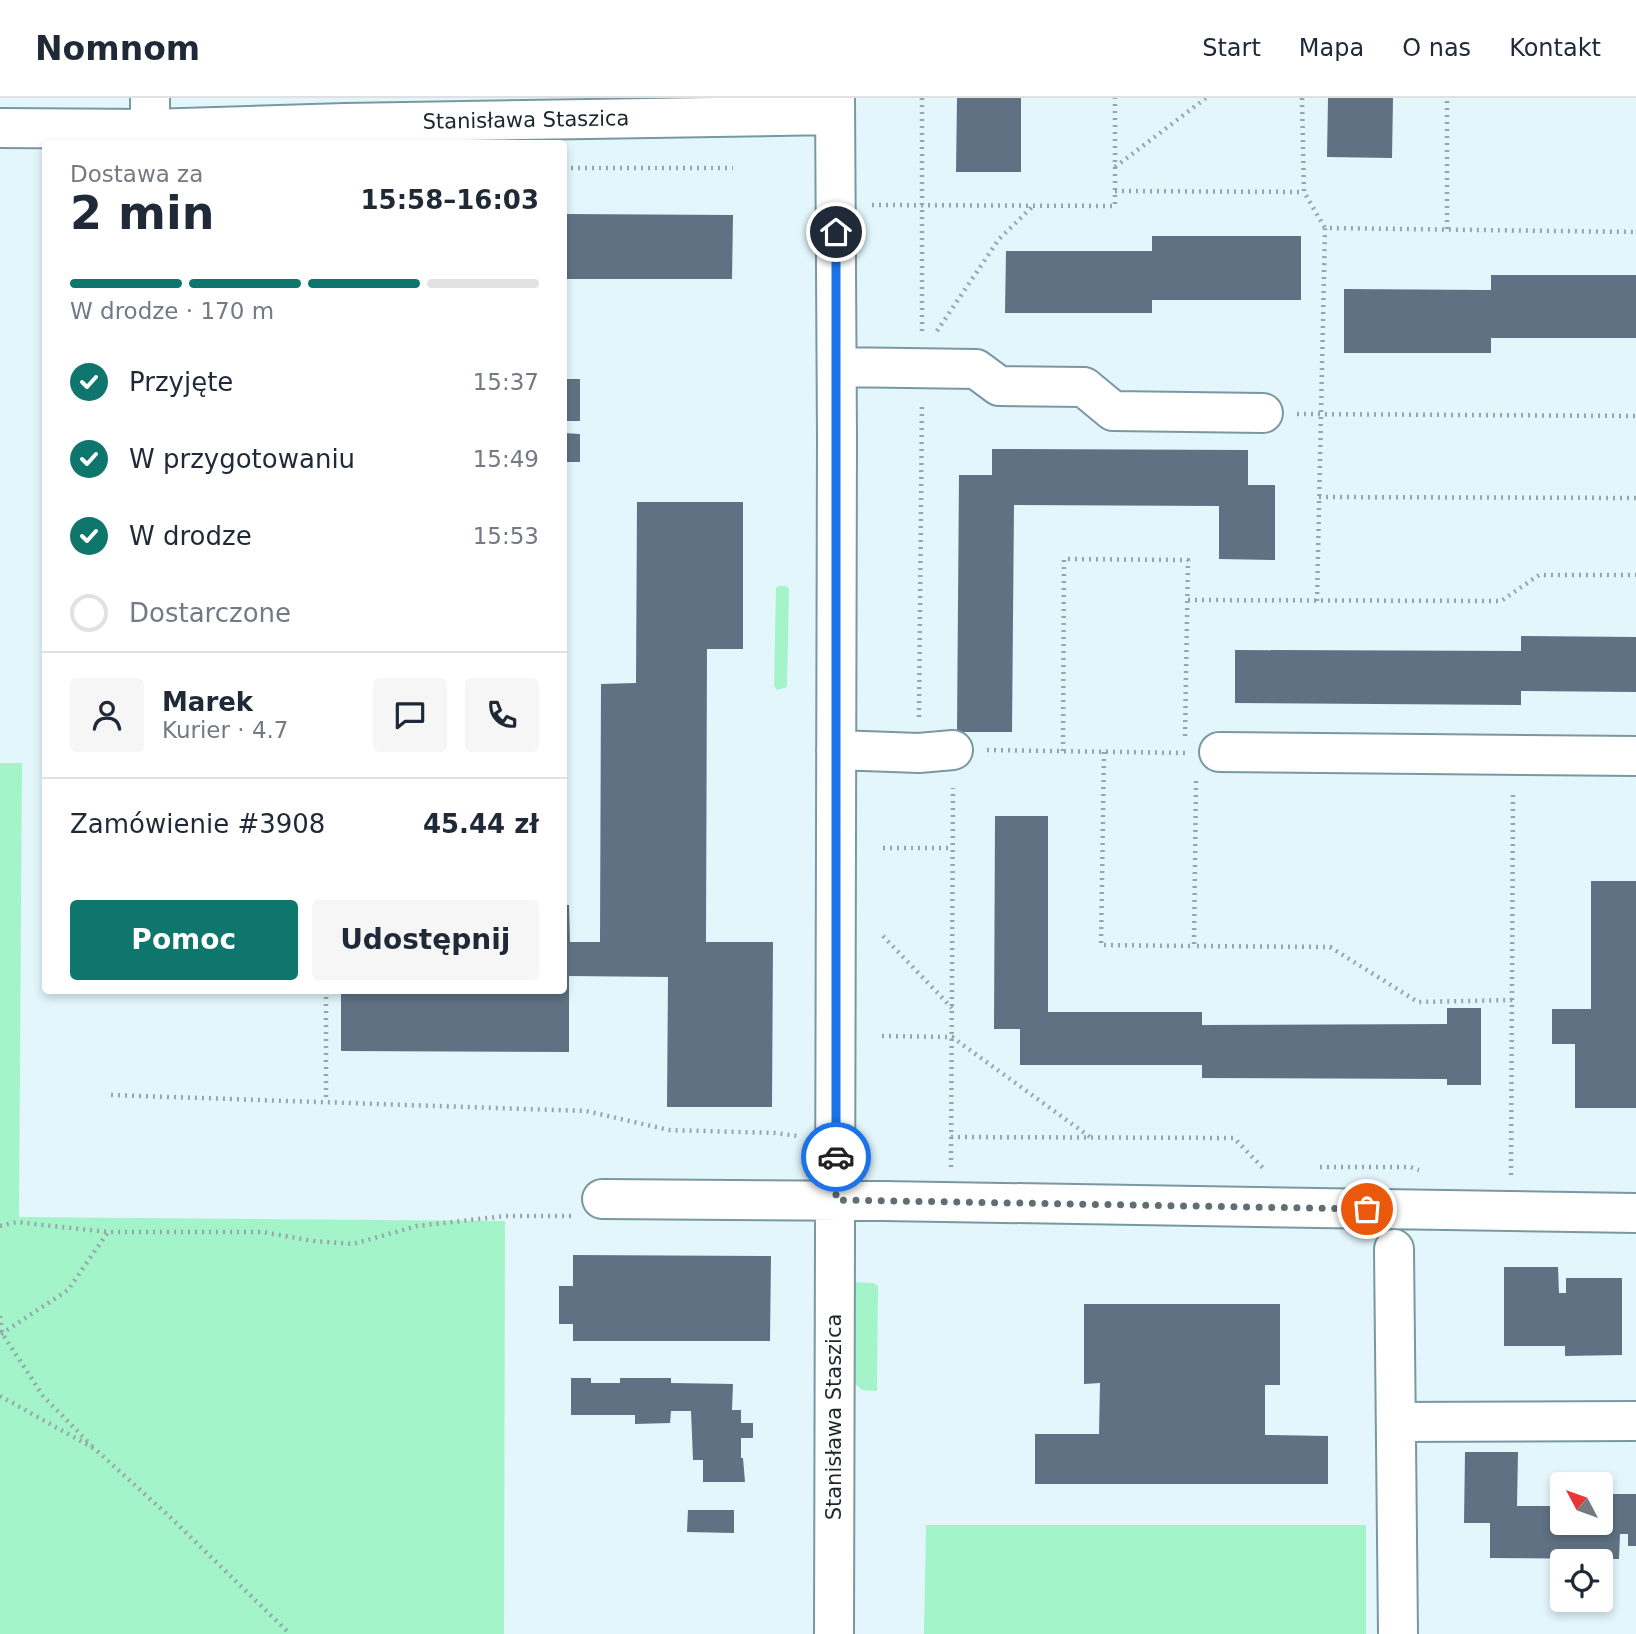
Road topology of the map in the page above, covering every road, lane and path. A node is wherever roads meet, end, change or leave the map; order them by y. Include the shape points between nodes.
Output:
1 (922, 98) edge
2 (1115, 98) edge
3 (1206, 98) edge
4 (1302, 98) edge
5 (1447, 98) edge
6 (835, 106) edge
7 (421, 110) edge
8 (150, 123) edge
9 (0, 128) edge
10 (1115, 167) junction
11 (567, 168) edge
12 (733, 169) dead end
13 (1115, 191) junction
14 (1304, 192) junction
15 (836, 205) junction
16 (923, 205) junction
17 (1033, 206) junction
18 (1325, 228) junction
19 (1447, 229) junction
20 (1636, 232) edge
21 (922, 360) junction
22 (837, 367) junction
23 (1263, 413) joint
24 (1321, 414) junction
25 (1636, 416) edge
26 (1319, 497) junction
27 (1636, 498) edge
28 (1636, 575) edge
29 (1188, 600) junction
30 (1317, 601) junction
31 (836, 750) junction
32 (936, 751) junction
33 (1063, 751) junction
34 (1104, 752) junction
35 (1199, 756) junction
36 (1636, 756) edge
37 (1513, 780) dead end
38 (883, 848) dead end
39 (953, 848) junction
40 (883, 936) dead end
41 (1194, 946) junction
42 (326, 994) edge
43 (1514, 1000) junction
44 (952, 1008) junction
45 (882, 1036) dead end
46 (952, 1037) junction
47 (111, 1095) dead end
48 (326, 1100) junction
49 (799, 1136) dead end
50 (951, 1137) junction
51 (1090, 1138) junction
52 (1315, 1167) dead end
53 (1274, 1168) dead end
54 (1422, 1171) dead end
55 (951, 1176) dead end
56 (1511, 1183) dead end
57 (609, 1199) joint
58 (836, 1200) junction
59 (1636, 1213) edge
60 (0, 1226) edge
61 (108, 1232) junction
62 (1394, 1249) dead end
63 (0, 1316) edge
64 (1, 1334) edge
65 (0, 1396) edge
66 (1636, 1421) edge
67 (1396, 1422) junction
68 (95, 1449) junction
69 (290, 1634) edge
70 (834, 1634) edge
71 (1398, 1634) edge

1 - 16 path
2 - 10 path
3 - 10 path
4 - 14 path
5 - 19 path
6 - 7 street, Stanisława Staszica
6 - 15 street, Stanisława Staszica
7 - 8 street, Stanisława Staszica via 216,126
8 - 9 street, Stanisława Staszica
10 - 13 path
11 - 12 path
13 - 14 path
13 - 17 path via 1115,206
14 - 18 path
15 - 16 path
15 - 22 street, Stanisława Staszica
16 - 17 path
16 - 21 path
17 - 21 path via 999,239
18 - 19 path
18 - 24 path
19 - 20 path
21 - 22 street
21 - 23 street via 976,369 999,386 1084,387 1113,411
21 - 32 path
22 - 31 street, Stanisława Staszica
23 - 24 path
24 - 25 path
24 - 26 path
26 - 27 path
26 - 30 path
28 - 30 path via 1539,575 1502,601
29 - 30 path
29 - 33 path via 1188,560 1064,559
29 - 35 path
31 - 32 street
31 - 58 street, Stanisława Staszica
32 - 33 path
32 - 39 path
33 - 34 path
34 - 35 path
34 - 41 path via 1101,946
35 - 36 street
35 - 41 path
37 - 43 path
38 - 39 path
39 - 44 path
40 - 44 path
41 - 43 path via 1331,947 1418,1002
42 - 48 path
43 - 56 path
44 - 46 path
45 - 46 path
46 - 50 path
46 - 51 path
47 - 48 path
48 - 49 path via 586,1111 669,1129
50 - 51 path
50 - 55 path
51 - 53 path via 1234,1138 1260,1168
52 - 54 path via 1410,1167
57 - 58 street
57 - 61 path via 603,1217 505,1216 416,1226 353,1244 262,1232
58 - 59 street
58 - 70 street, Stanisława Staszica
60 - 61 path via 17,1222
61 - 64 path via 68,1290
62 - 67 street
63 - 64 path
64 - 68 path via 43,1396
65 - 68 path
66 - 67 street
67 - 71 street
68 - 69 path

